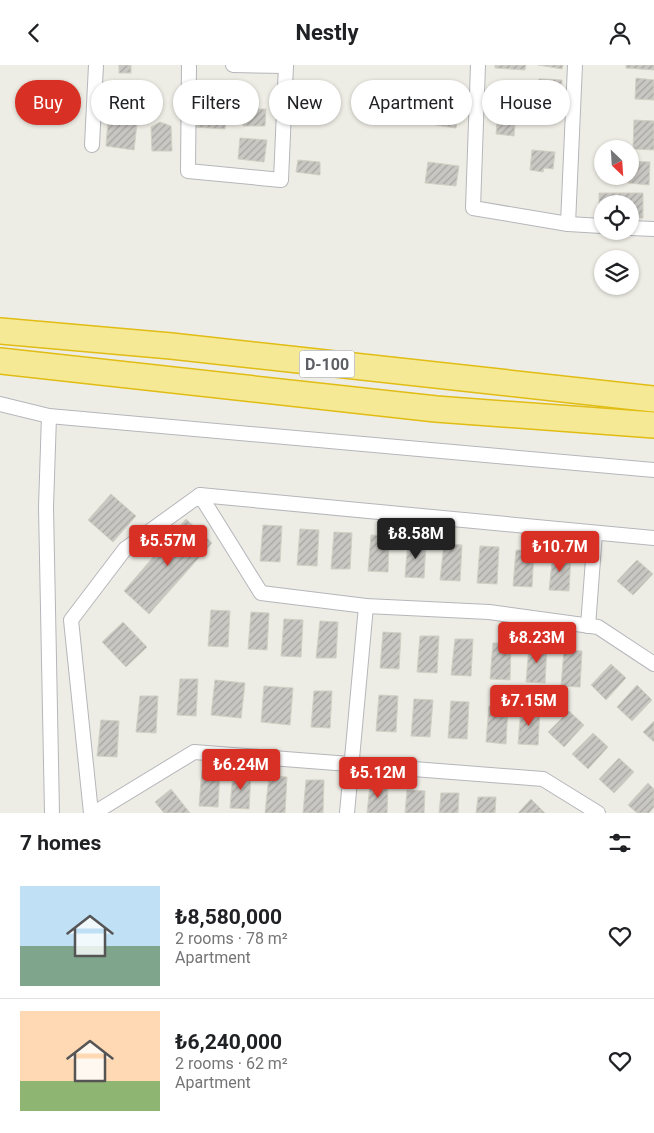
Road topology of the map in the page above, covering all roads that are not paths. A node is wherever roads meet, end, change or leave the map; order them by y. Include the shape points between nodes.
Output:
1 (96, 65) edge
2 (189, 65) edge
3 (233, 65) edge
4 (286, 65) edge
5 (478, 65) edge
6 (575, 65) edge
7 (92, 145) dead end
8 (568, 224) junction
9 (594, 226) edge
10 (639, 228) edge
11 (654, 229) edge
12 (0, 331) edge
13 (0, 361) edge
14 (654, 399) edge
15 (0, 404) edge
16 (49, 416) junction
17 (654, 425) edge
18 (654, 470) edge
19 (200, 495) junction
20 (595, 533) junction
21 (654, 538) edge
22 (366, 606) junction
23 (588, 626) junction
24 (654, 664) edge
25 (351, 764) junction
26 (52, 813) edge
27 (92, 813) edge
28 (347, 813) edge
29 (598, 813) edge

1 - 7 street
2 - 4 street via 188,171 281,179
3 - 4 street
5 - 8 street via 473,208
6 - 8 street
8 - 9 street
10 - 11 street
12 - 14 highway, D-100
13 - 17 highway, D-100 via 436,409
15 - 16 street
16 - 18 street
16 - 26 street via 46,507
19 - 20 street
19 - 22 street via 261,593
19 - 27 street via 125,549 70,620
20 - 21 street
20 - 23 street
22 - 23 street via 488,611
22 - 25 street
23 - 24 street via 598,627
25 - 27 street via 194,752
25 - 28 street
25 - 29 street via 543,779

